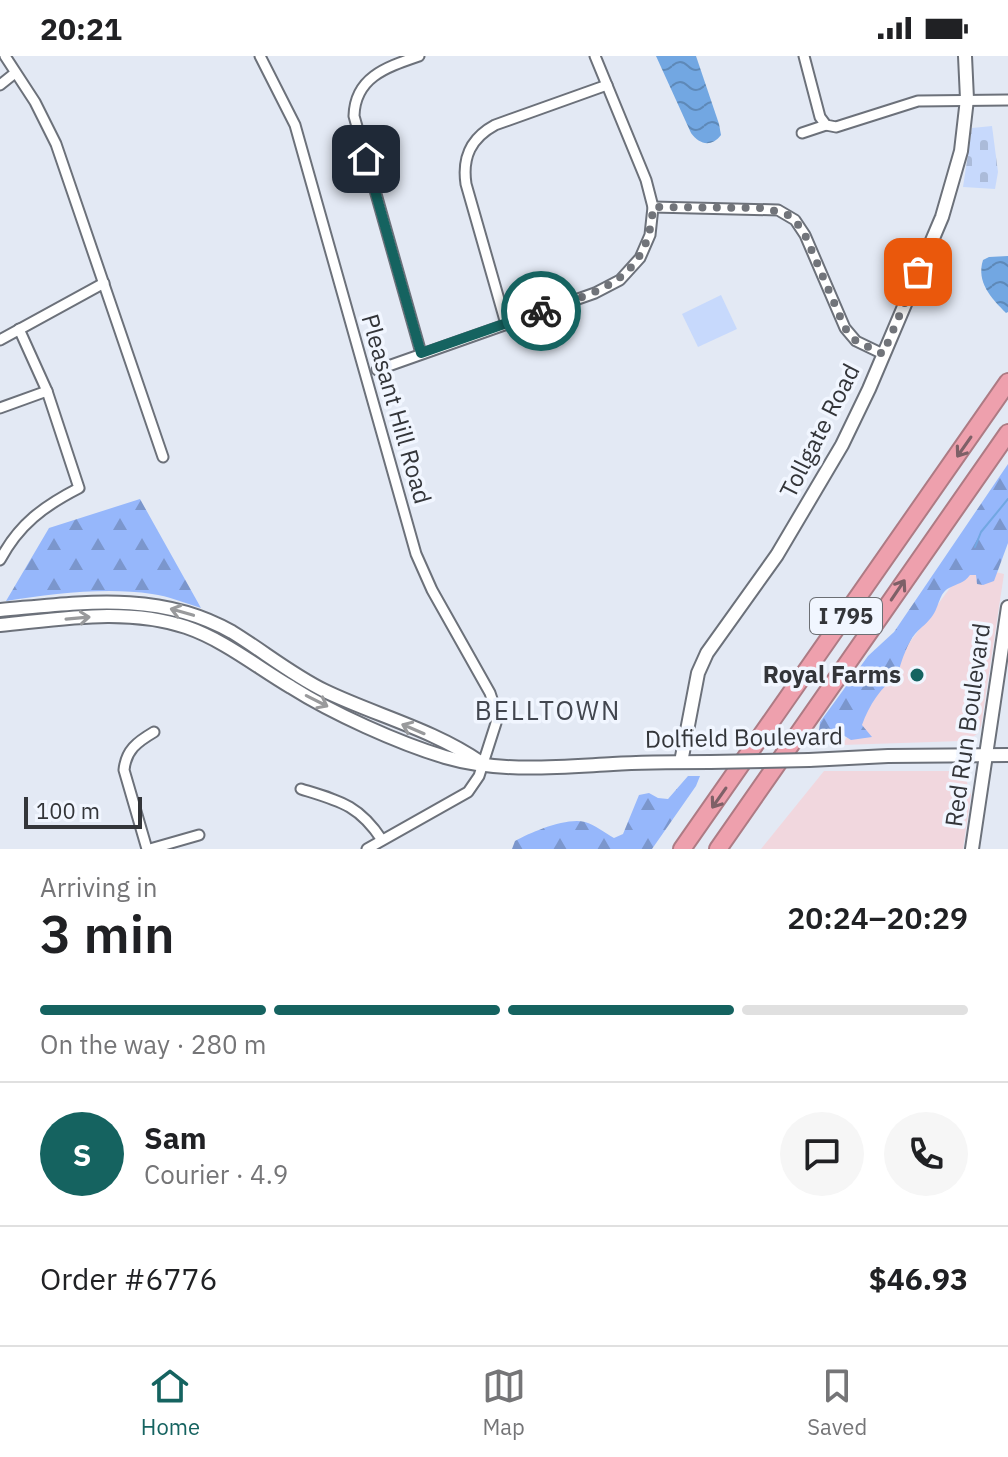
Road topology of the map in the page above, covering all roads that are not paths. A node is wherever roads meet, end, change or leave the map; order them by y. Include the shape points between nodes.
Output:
1 (5, 56) edge
2 (260, 56) edge
3 (419, 56) edge
4 (595, 56) edge
5 (804, 56) edge
6 (965, 56) edge
7 (0, 63) edge
8 (15, 73) junction
9 (0, 85) edge
10 (607, 85) junction
11 (967, 99) junction
12 (1008, 100) edge
13 (826, 125) junction
14 (802, 133) dead end
15 (653, 207) junction
16 (104, 283) junction
17 (506, 324) junction
18 (19, 329) junction
19 (0, 340) edge
20 (421, 353) junction
21 (883, 354) junction
22 (377, 370) dead end
23 (1008, 382) edge
24 (47, 391) junction
25 (0, 408) edge
26 (1008, 433) edge
27 (163, 457) dead end
28 (0, 560) edge
29 (1008, 607) edge
30 (0, 610) edge
31 (0, 625) edge
32 (154, 732) dead end
33 (1008, 755) edge
34 (987, 756) junction
35 (681, 762) junction
36 (482, 764) junction
37 (301, 789) dead end
38 (199, 835) dead end
39 (382, 840) junction
40 (148, 849) edge
41 (367, 849) edge
42 (682, 849) edge
43 (718, 849) edge
44 (972, 849) edge

1 - 8 street
2 - 36 street, Pleasant Hill Road via 295,125 416,554 495,704 496,723
3 - 20 street via 372,77 360,90 354,116
4 - 10 street
5 - 13 street
6 - 11 main road, Tollgate Road
7 - 8 street
8 - 9 street
8 - 16 street via 56,144
10 - 15 street
10 - 17 street via 495,125 468,151 466,184
11 - 12 street
11 - 13 street via 918,101 836,127
11 - 21 main road, Tollgate Road via 951,191
13 - 14 street
15 - 17 street via 646,247 620,280
15 - 21 street via 765,208 788,215 805,235 845,328 856,341
16 - 18 street
16 - 27 street
17 - 20 street
18 - 19 street
18 - 24 street
20 - 22 street
21 - 35 main road, Tollgate Road via 819,487 702,663
23 -> 42 highway, I 795
24 - 25 street
24 - 28 street via 79,488 30,518
43 -> 26 highway, I 795
29 - 34 main road, Red Run Boulevard
36 -> 30 main road, Dolfield Boulevard via 322,689 231,632 193,615 119,601
31 -> 36 main road, Dolfield Boulevard via 119,616 188,628 343,714 429,752
32 - 40 street via 131,749 124,770
33 - 34 main road, Dolfield Boulevard
34 - 35 main road, Dolfield Boulevard, bridge
34 - 44 main road, Red Run Boulevard
35 - 36 main road, Dolfield Boulevard via 534,769
36 - 39 street, Pleasant Hill Road via 468,792
37 - 39 street via 350,805
38 - 40 street
39 - 41 street, Pleasant Hill Road

